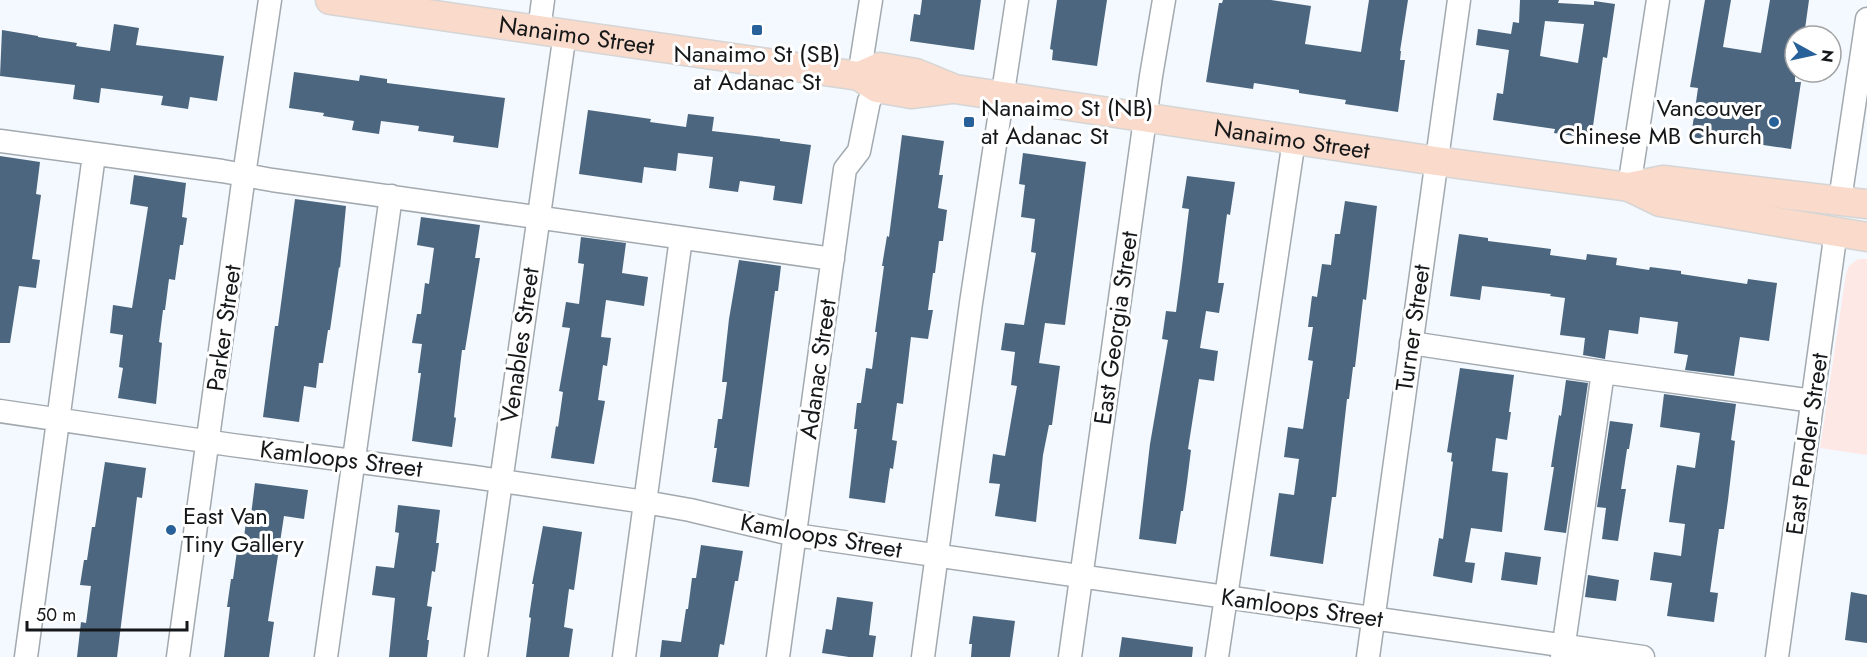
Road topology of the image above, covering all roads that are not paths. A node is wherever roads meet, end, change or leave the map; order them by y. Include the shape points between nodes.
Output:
1 (270, 0) edge
2 (330, 0) edge
3 (543, 0) edge
4 (871, 0) edge
5 (1017, 0) edge
6 (1164, 0) edge
7 (1459, 0) edge
8 (1658, 0) edge
9 (379, 4) edge
10 (1867, 19) edge
11 (552, 31) junction
12 (868, 82) junction
13 (1003, 96) junction
14 (1145, 118) junction
15 (1294, 140) junction
16 (0, 141) edge
17 (94, 155) junction
18 (1436, 161) junction
19 (244, 175) junction
20 (1629, 187) junction
21 (391, 196) junction
22 (1853, 202) edge
23 (538, 217) junction
24 (1836, 231) junction
25 (1867, 237) edge
26 (681, 238) junction
27 (833, 259) junction
28 (1411, 343) junction
29 (1603, 372) junction
30 (1813, 401) junction
31 (0, 411) edge
32 (58, 420) junction
33 (208, 442) junction
34 (354, 460) junction
35 (501, 481) junction
36 (645, 502) junction
37 (795, 535) junction
38 (937, 556) junction
39 (1082, 576) junction
40 (1226, 597) junction
41 (1373, 618) junction
42 (1563, 651) edge
43 (26, 657) edge
44 (178, 657) edge
45 (326, 657) edge
46 (476, 657) edge
47 (624, 657) edge
48 (778, 657) edge
49 (923, 657) edge
50 (1070, 657) edge
51 (1217, 657) edge
52 (1368, 657) edge
53 (1643, 657) edge
54 (1777, 657) edge

1 - 19 street, Parker Street
2 - 9 main road, Nanaimo Street
3 - 11 street, Venables Street
4 - 12 street, Adanac Street
5 - 13 street
6 - 14 street, East Georgia Street
7 - 18 street, Turner Street
8 - 20 street
9 - 11 main road, Nanaimo Street
10 - 22 street
11 - 12 main road, Nanaimo Street
11 - 23 street, Venables Street
12 - 13 main road, Nanaimo Street via 880,67 916,73 955,89
12 - 27 street, Adanac Street via 869,101 859,152 845,169
13 - 14 main road, Nanaimo Street
13 - 38 street
14 - 15 main road, Nanaimo Street
14 - 39 street, East Georgia Street
15 - 18 main road, Nanaimo Street
15 - 40 street
16 - 17 street
17 - 19 street
17 - 32 street
18 - 20 main road, Nanaimo Street
18 - 28 street, Turner Street
19 - 21 street
19 - 33 street, Parker Street
20 - 22 main road, Nanaimo Street via 1663,180
20 - 24 main road, Nanaimo Street via 1660,202
21 - 23 street
21 - 34 street
23 - 26 street
23 - 35 street, Venables Street
24 - 25 main road, Nanaimo Street
24 - 30 street, East Pender Street
26 - 27 street
26 - 36 street
27 - 37 street, Adanac Street
28 - 29 street
28 - 41 street, Turner Street
29 - 30 street
29 - 42 street
30 - 54 street, East Pender Street
31 - 32 street, Kamloops Street
32 - 33 street, Kamloops Street
32 - 43 street
33 - 34 street, Kamloops Street
33 - 44 street, Parker Street
34 - 35 street, Kamloops Street
34 - 45 street
35 - 36 street, Kamloops Street
35 - 46 street, Venables Street
36 - 37 street, Kamloops Street
36 - 47 street
37 - 38 street, Kamloops Street
37 - 48 street, Adanac Street
38 - 39 street, Kamloops Street
38 - 49 street
39 - 40 street, Kamloops Street
39 - 50 street, East Georgia Street
40 - 41 street, Kamloops Street
40 - 51 street
41 - 42 street, Kamloops Street
41 - 52 street, Turner Street
42 - 53 street, Kamloops Street

